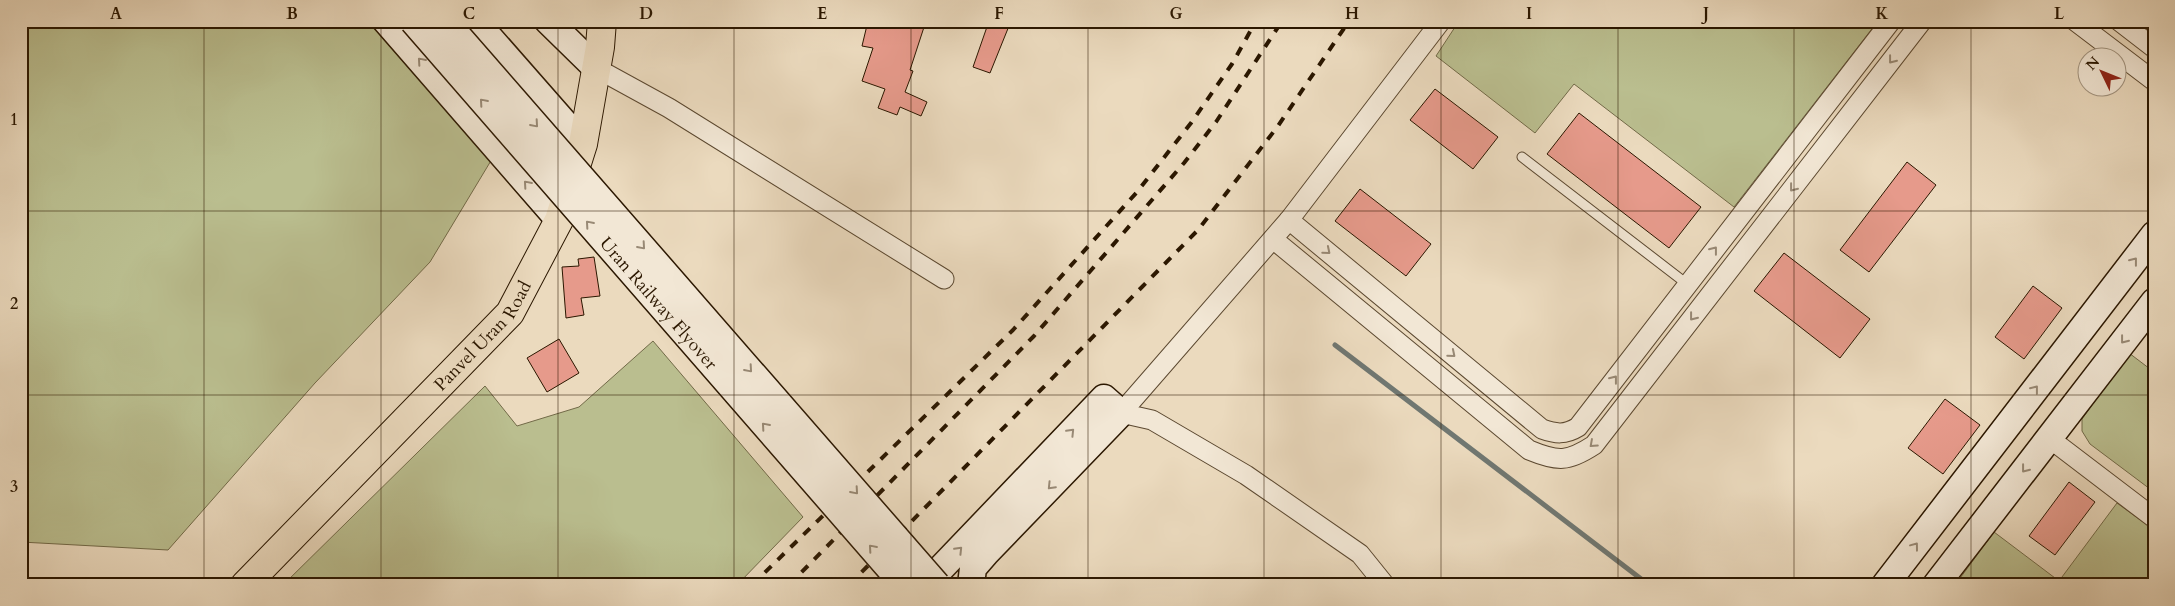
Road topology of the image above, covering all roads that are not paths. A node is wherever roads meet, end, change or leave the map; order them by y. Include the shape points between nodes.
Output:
1 (386, 21) edge
2 (412, 21) edge
3 (446, 21) edge
4 (475, 21) edge
5 (548, 21) edge
6 (602, 21) edge
7 (1441, 21) edge
8 (1890, 21) edge
9 (1922, 21) edge
10 (2075, 21) edge
11 (2119, 21) edge
12 (2154, 48) edge
13 (596, 68) junction
14 (2154, 81) edge
15 (583, 144) junction
16 (1522, 157) dead end
17 (559, 220) junction
18 (1289, 220) junction
19 (2154, 235) edge
20 (1273, 239) junction
21 (944, 279) dead end
22 (1687, 284) junction
23 (2154, 302) edge
24 (1112, 406) junction
25 (2017, 413) junction
26 (2049, 438) junction
27 (2154, 518) edge
28 (245, 585) edge
29 (904, 585) edge
30 (925, 585) edge
31 (937, 585) edge
32 (971, 585) edge
33 (1386, 585) edge
34 (1885, 585) edge
35 (1936, 585) edge

17 -> 1 main road
29 -> 2 main road, Uran Railway Flyover, bridge
3 -> 31 main road, Uran Railway Flyover, bridge
4 - 15 main road
5 - 13 main road
6 - 13 main road, Panvel Uran Road
7 - 18 street
22 -> 8 street
9 -> 20 street via 1594,445 1574,458 1549,458 1529,450
10 - 14 street
11 - 12 street
13 - 15 main road, Panvel Uran Road
13 - 21 street via 668,108
15 - 17 main road, Panvel Uran Road
16 - 22 lane
17 - 28 main road, Panvel Uran Road via 510,313
18 - 20 street
18 -> 22 street via 1542,429 1554,434 1567,433 1578,427
25 -> 19 main road
20 - 24 street
23 -> 26 main road
30 -> 24 main road
24 -> 32 main road via 973,568
24 - 33 street via 1152,420 1246,475 1360,554
25 - 26 main road
34 -> 25 main road
26 - 27 street
26 -> 35 main road

